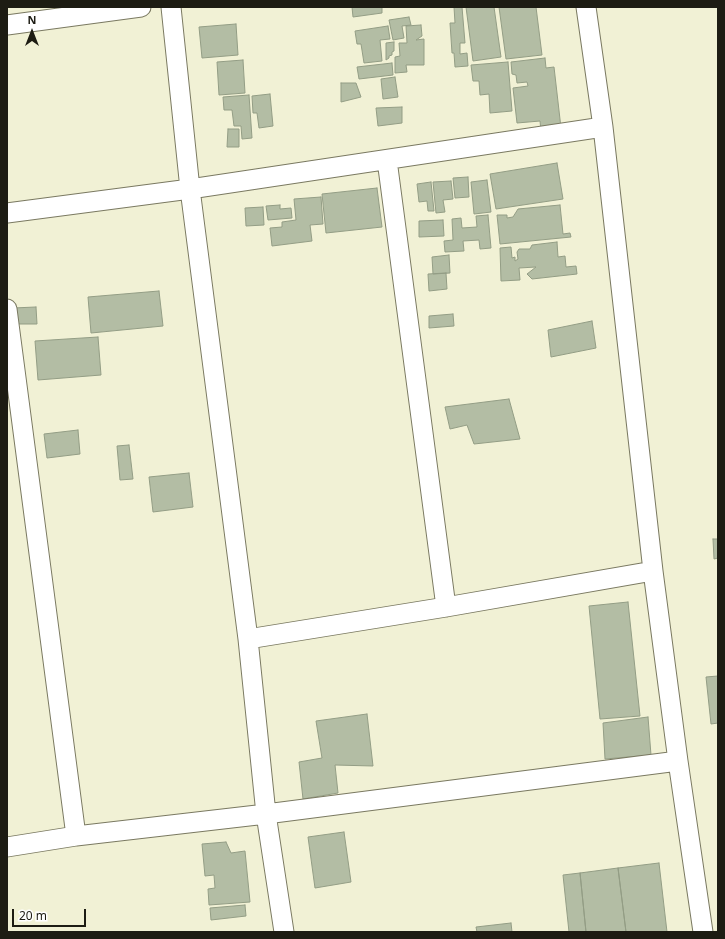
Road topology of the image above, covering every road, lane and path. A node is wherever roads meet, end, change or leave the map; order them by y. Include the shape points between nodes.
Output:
1 (141, 7) edge
2 (171, 7) edge
3 (586, 7) edge
4 (7, 25) edge
5 (603, 127) junction
6 (387, 160) junction
7 (190, 189) junction
8 (7, 213) edge
9 (7, 309) edge
10 (653, 571) junction
11 (446, 607) junction
12 (248, 639) junction
13 (678, 761) junction
14 (266, 814) junction
15 (76, 836) junction
16 (7, 847) edge
17 (284, 932) edge
18 (703, 932) edge

1 - 4 street
2 - 7 street
3 - 5 street
5 - 6 street
5 - 10 street
6 - 7 street
6 - 11 street
7 - 8 street
7 - 12 street
9 - 15 street
10 - 11 street
10 - 13 street
11 - 12 street
12 - 14 street
13 - 14 street
13 - 18 street
14 - 15 street
14 - 17 street
15 - 16 street

